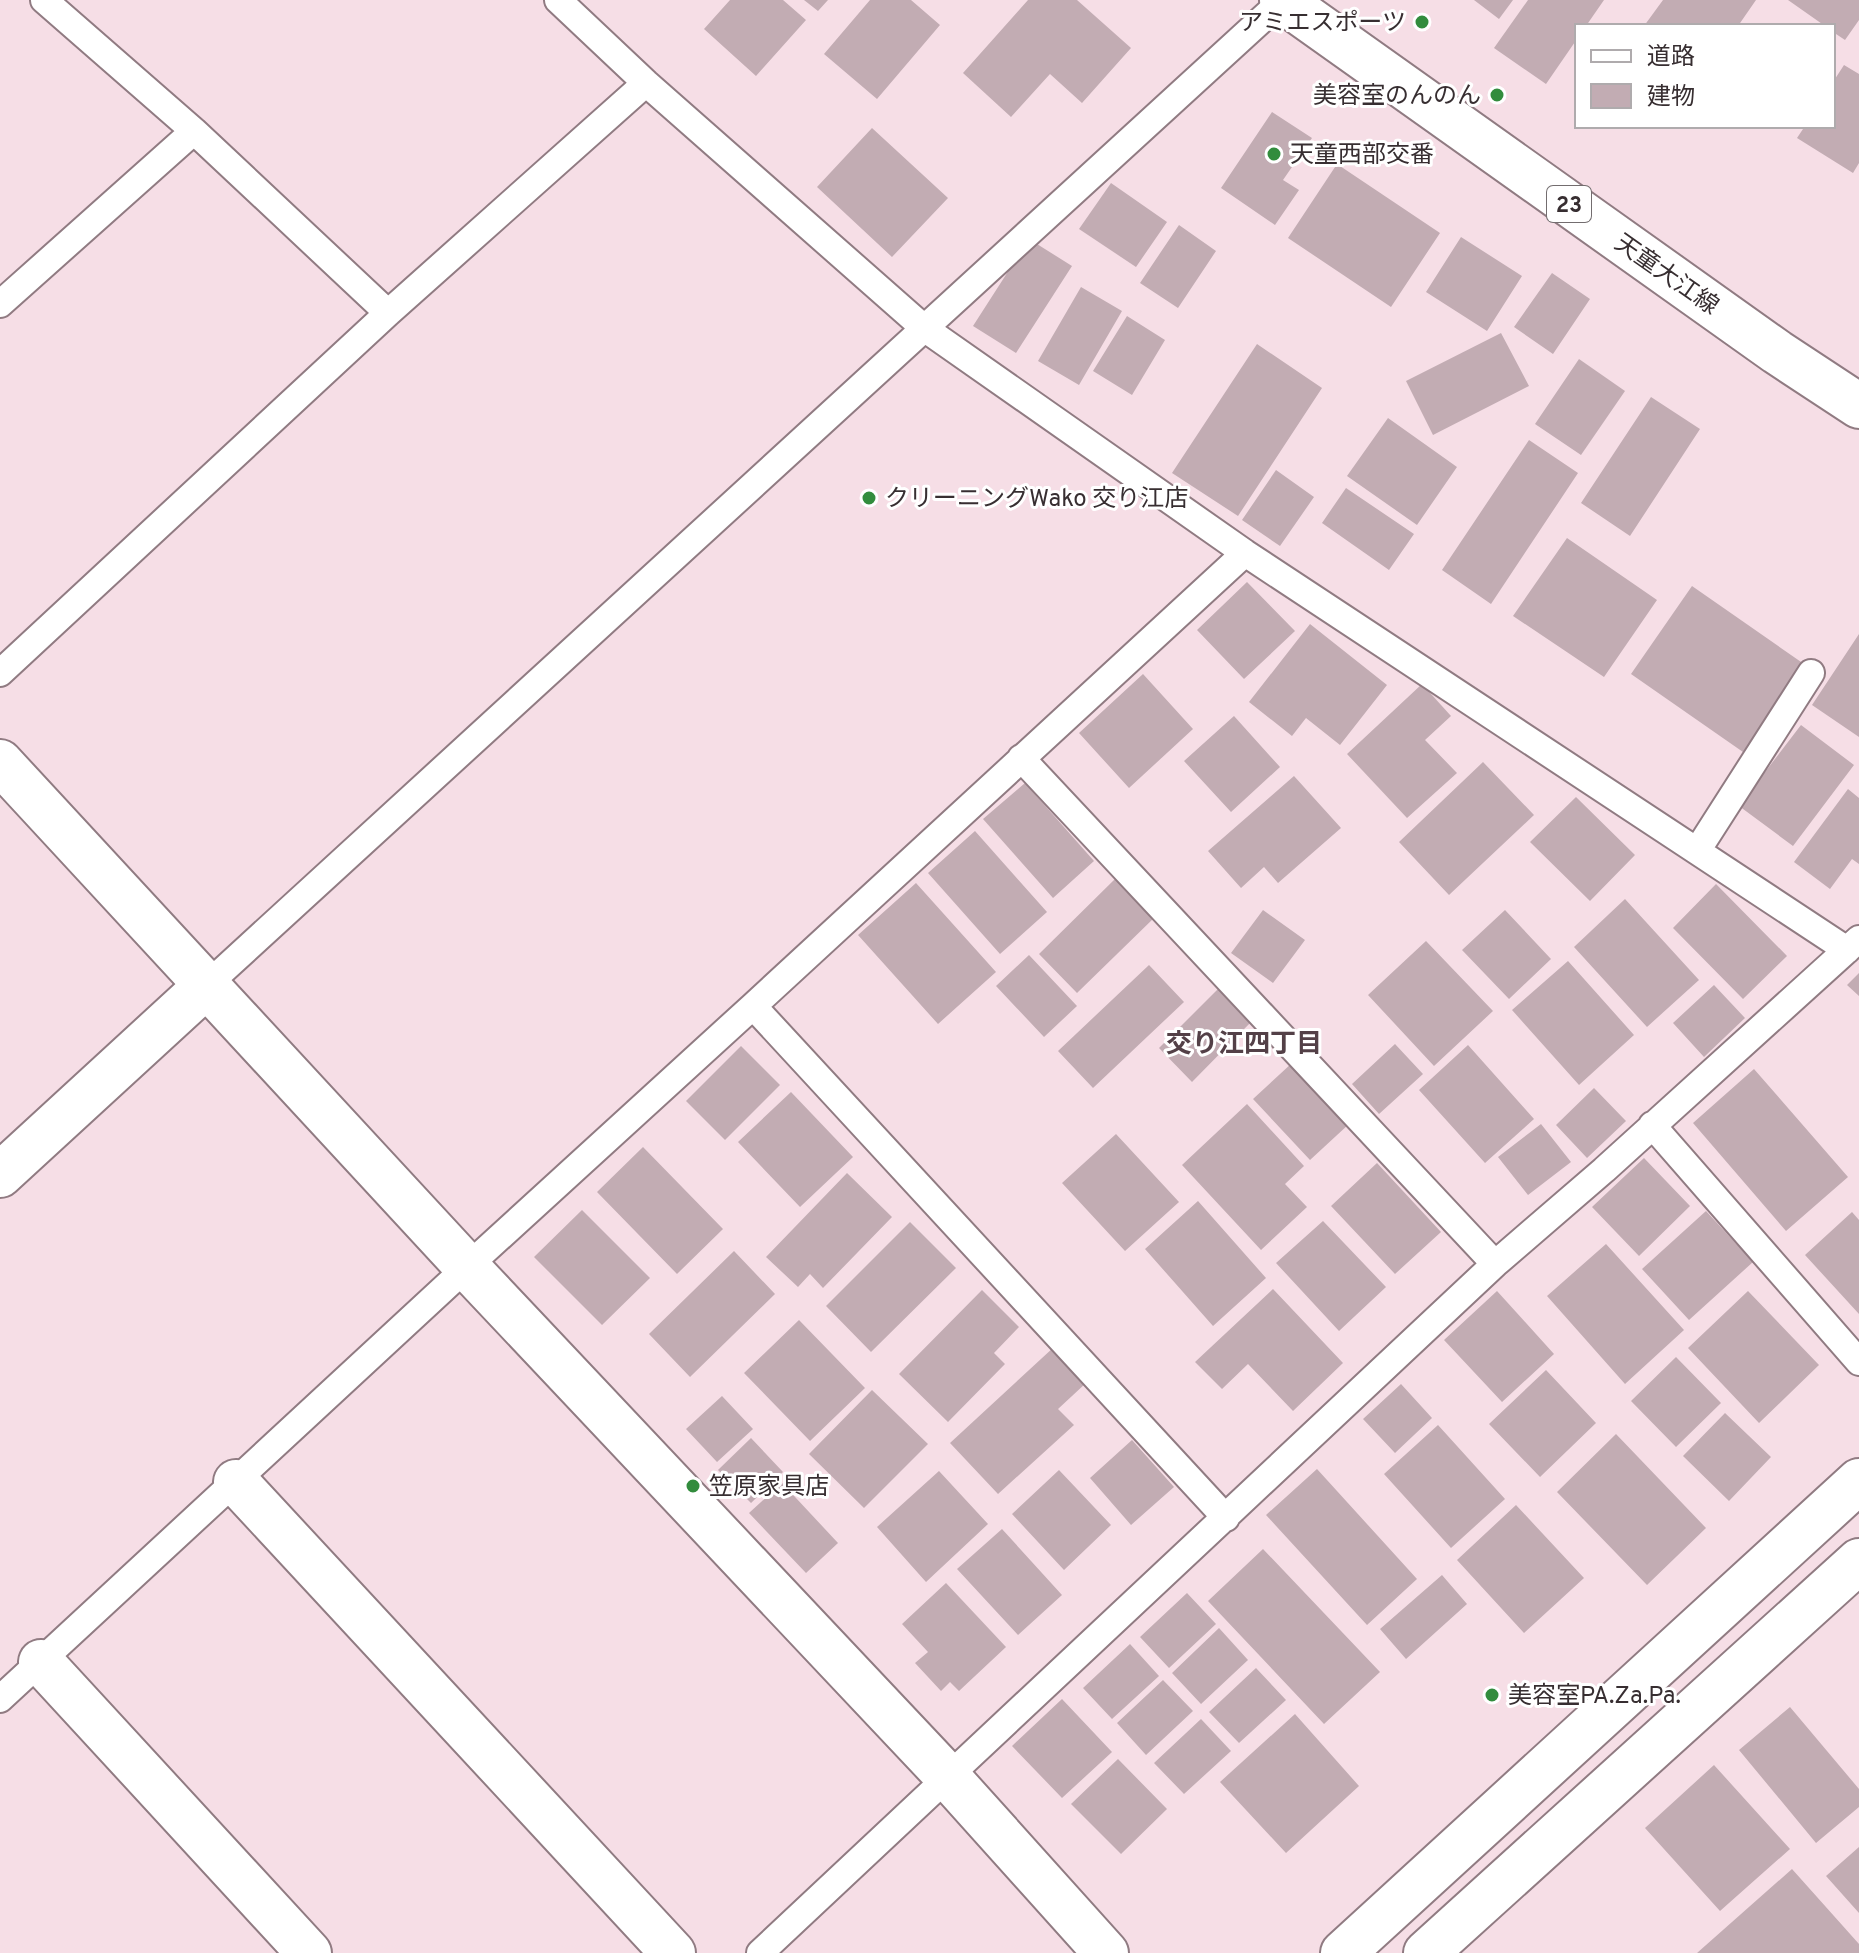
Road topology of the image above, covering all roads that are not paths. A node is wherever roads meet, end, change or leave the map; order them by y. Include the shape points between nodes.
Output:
1 (44, 0) edge
2 (558, 0) edge
3 (1282, 0) edge
4 (646, 83) junction
5 (194, 131) junction
6 (0, 304) edge
7 (388, 313) junction
8 (924, 328) junction
9 (1859, 406) edge
10 (1245, 553) junction
11 (0, 673) edge
12 (1811, 673) dead end
13 (1021, 758) junction
14 (0, 762) edge
15 (1697, 851) junction
16 (1853, 944) edge
17 (207, 985) junction
18 (753, 1006) junction
19 (1652, 1125) junction
20 (0, 1175) edge
21 (1495, 1264) junction
22 (467, 1267) junction
23 (1859, 1362) edge
24 (1859, 1481) edge
25 (236, 1482) junction
26 (1226, 1518) junction
27 (1859, 1561) edge
28 (41, 1662) junction
29 (0, 1699) edge
30 (947, 1776) junction
31 (309, 1953) edge
32 (673, 1953) edge
33 (760, 1953) edge
34 (1106, 1953) edge
35 (1343, 1953) edge
36 (1426, 1953) edge

1 - 5 lane
2 - 4 lane
3 - 8 lane
3 - 9 street, 天童大江線 / 23
4 - 7 lane
4 - 8 lane
5 - 6 lane
5 - 7 lane
7 - 11 lane
8 - 10 lane
8 - 17 lane
10 - 13 lane
10 - 15 lane
12 - 15 lane
13 - 18 lane
13 - 21 lane
14 - 17 street
15 - 16 lane
16 - 19 lane
17 - 20 street
17 - 22 street
18 - 22 lane
18 - 26 lane
19 - 21 lane
19 - 23 lane
21 - 26 lane
22 - 25 lane
22 - 30 street
24 - 35 street
25 - 28 lane
25 - 32 street
26 - 30 lane
27 - 36 street
28 - 29 lane
28 - 31 street
30 - 33 lane
30 - 34 street

